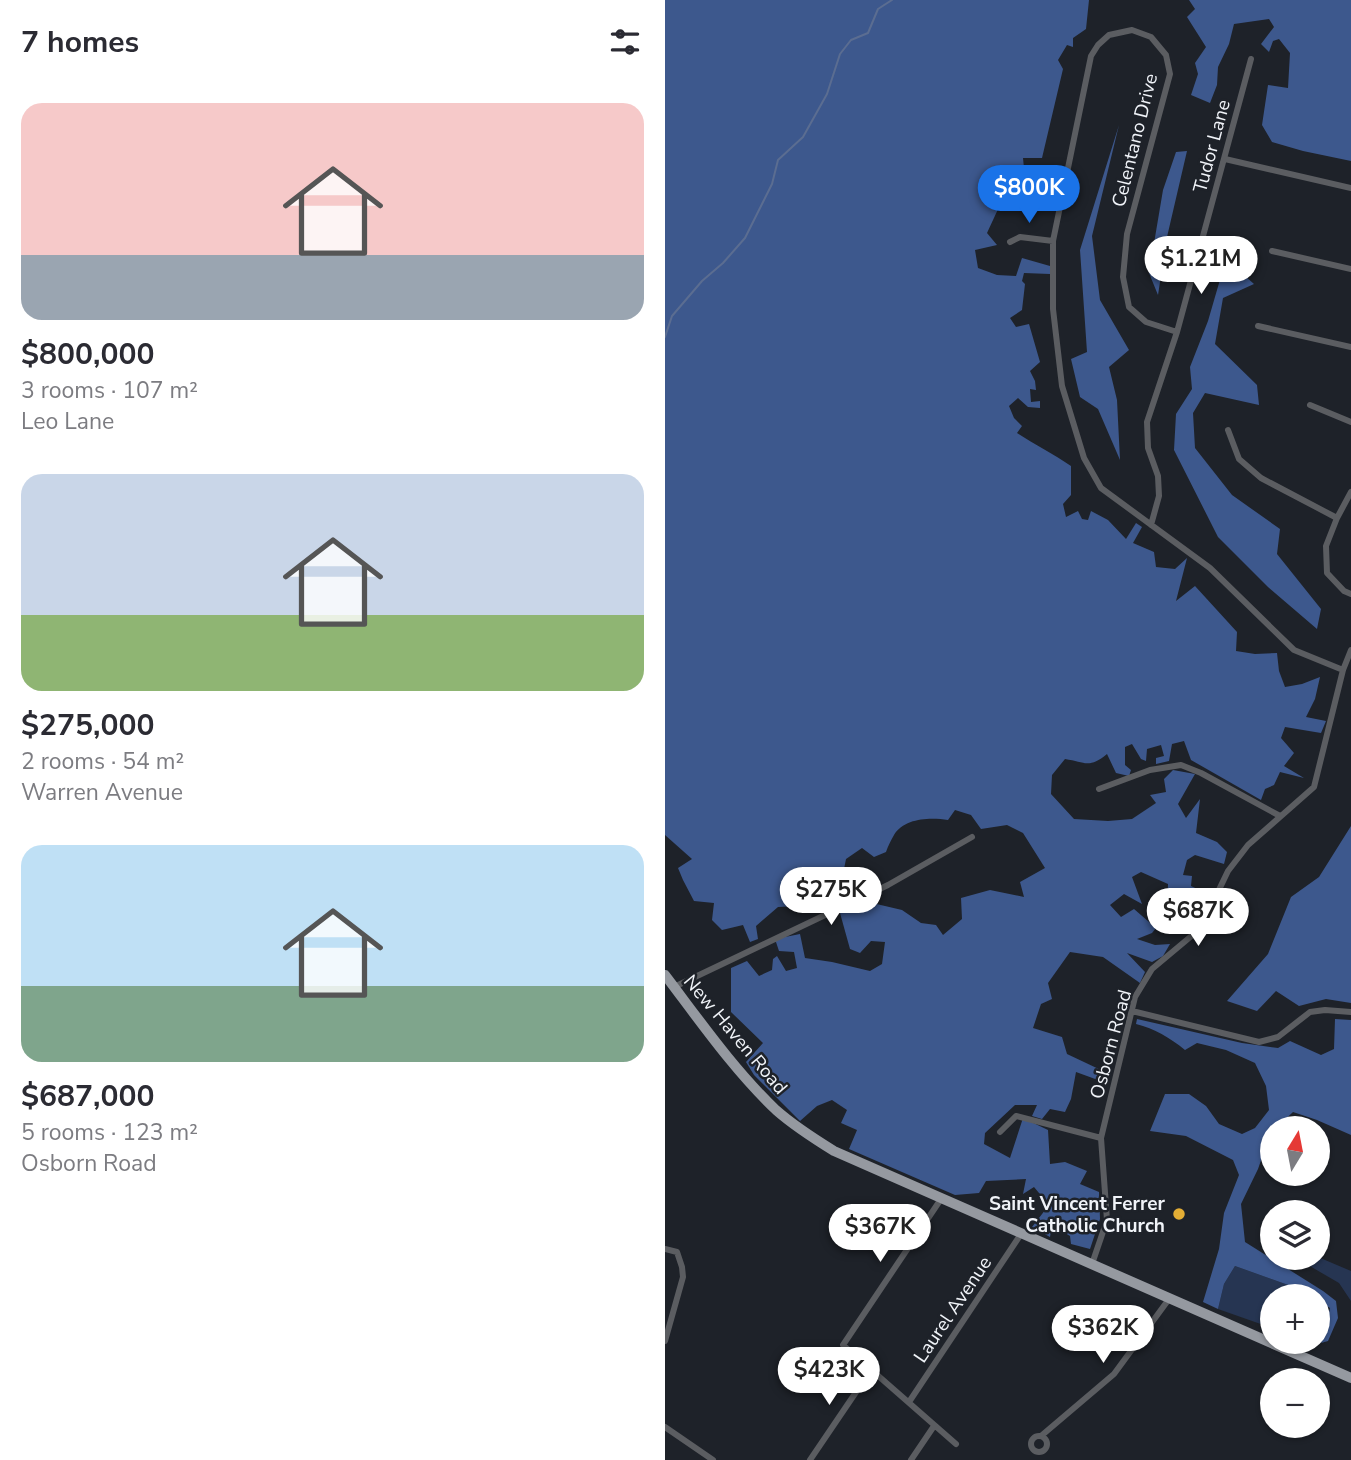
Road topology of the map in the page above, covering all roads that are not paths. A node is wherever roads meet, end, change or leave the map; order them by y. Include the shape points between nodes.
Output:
1 (1251, 59) dead end
2 (1225, 159) junction
3 (1351, 188) edge
4 (1010, 242) dead end
5 (1053, 242) junction
6 (1272, 251) dead end
7 (1351, 269) edge
8 (1258, 326) dead end
9 (1177, 332) junction
10 (1351, 347) edge
11 (1310, 405) dead end
12 (1351, 422) edge
13 (1228, 430) dead end
14 (1351, 492) edge
15 (1337, 518) junction
16 (1151, 525) junction
17 (1351, 594) edge
18 (1351, 650) edge
19 (1343, 670) junction
20 (1099, 789) dead end
21 (1280, 816) junction
22 (972, 836) dead end
23 (665, 975) edge
24 (674, 987) junction
25 (1132, 1011) junction
26 (1351, 1012) edge
27 (1000, 1132) dead end
28 (1101, 1139) junction
29 (941, 1199) junction
30 (1021, 1234) junction
31 (665, 1249) edge
32 (1092, 1264) junction
33 (1169, 1299) junction
34 (665, 1341) edge
35 (871, 1370) junction
36 (1351, 1378) edge
37 (909, 1402) junction
38 (934, 1426) junction
39 (665, 1427) edge
40 (1041, 1436) dead end
41 (955, 1444) dead end
42 (713, 1460) edge
43 (810, 1460) edge
44 (911, 1460) edge

1 - 2 street, Tudor Lane
2 - 3 street
2 - 9 street, Tudor Lane
4 - 5 street via 1020,237
5 - 9 street, Celentano Drive via 1091,56 1109,35 1132,30 1151,37 1166,55 1170,74 1127,234 1123,277 1129,307 1146,322
5 - 16 street, Celentano Drive via 1053,309 1062,386 1084,458 1101,488
6 - 7 street
8 - 10 street
9 - 16 street, Tudor Lane via 1147,422 1159,496
11 - 12 street
13 - 15 street via 1240,459 1261,478
14 - 15 street
15 - 17 street via 1326,546 1327,573
16 - 19 street, Celentano Drive via 1210,568 1294,650
18 - 19 street, Osborn Road
19 - 21 street, Osborn Road via 1314,787
20 - 21 street via 1150,770 1181,765
21 - 25 street, Osborn Road via 1228,871 1195,933 1152,969
22 - 24 street via 888,885
23 - 24 main road, New Haven Road
24 - 29 main road, New Haven Road via 752,1085 800,1130 834,1151
25 - 26 street via 1259,1042 1278,1037 1310,1012
25 - 28 street, Osborn Road
27 - 28 street via 1016,1116
28 - 32 street, Osborn Road via 1107,1220
29 - 30 main road, New Haven Road
29 - 35 street via 843,1345
30 - 32 main road, New Haven Road
30 - 37 street, Laurel Avenue
31 - 34 street via 677,1252 683,1277
32 - 33 main road, New Haven Road
33 - 36 main road, New Haven Road
33 - 40 street via 1114,1374
35 - 37 street
35 - 43 street
37 - 38 street
38 - 41 street
38 - 44 street
39 - 42 street

